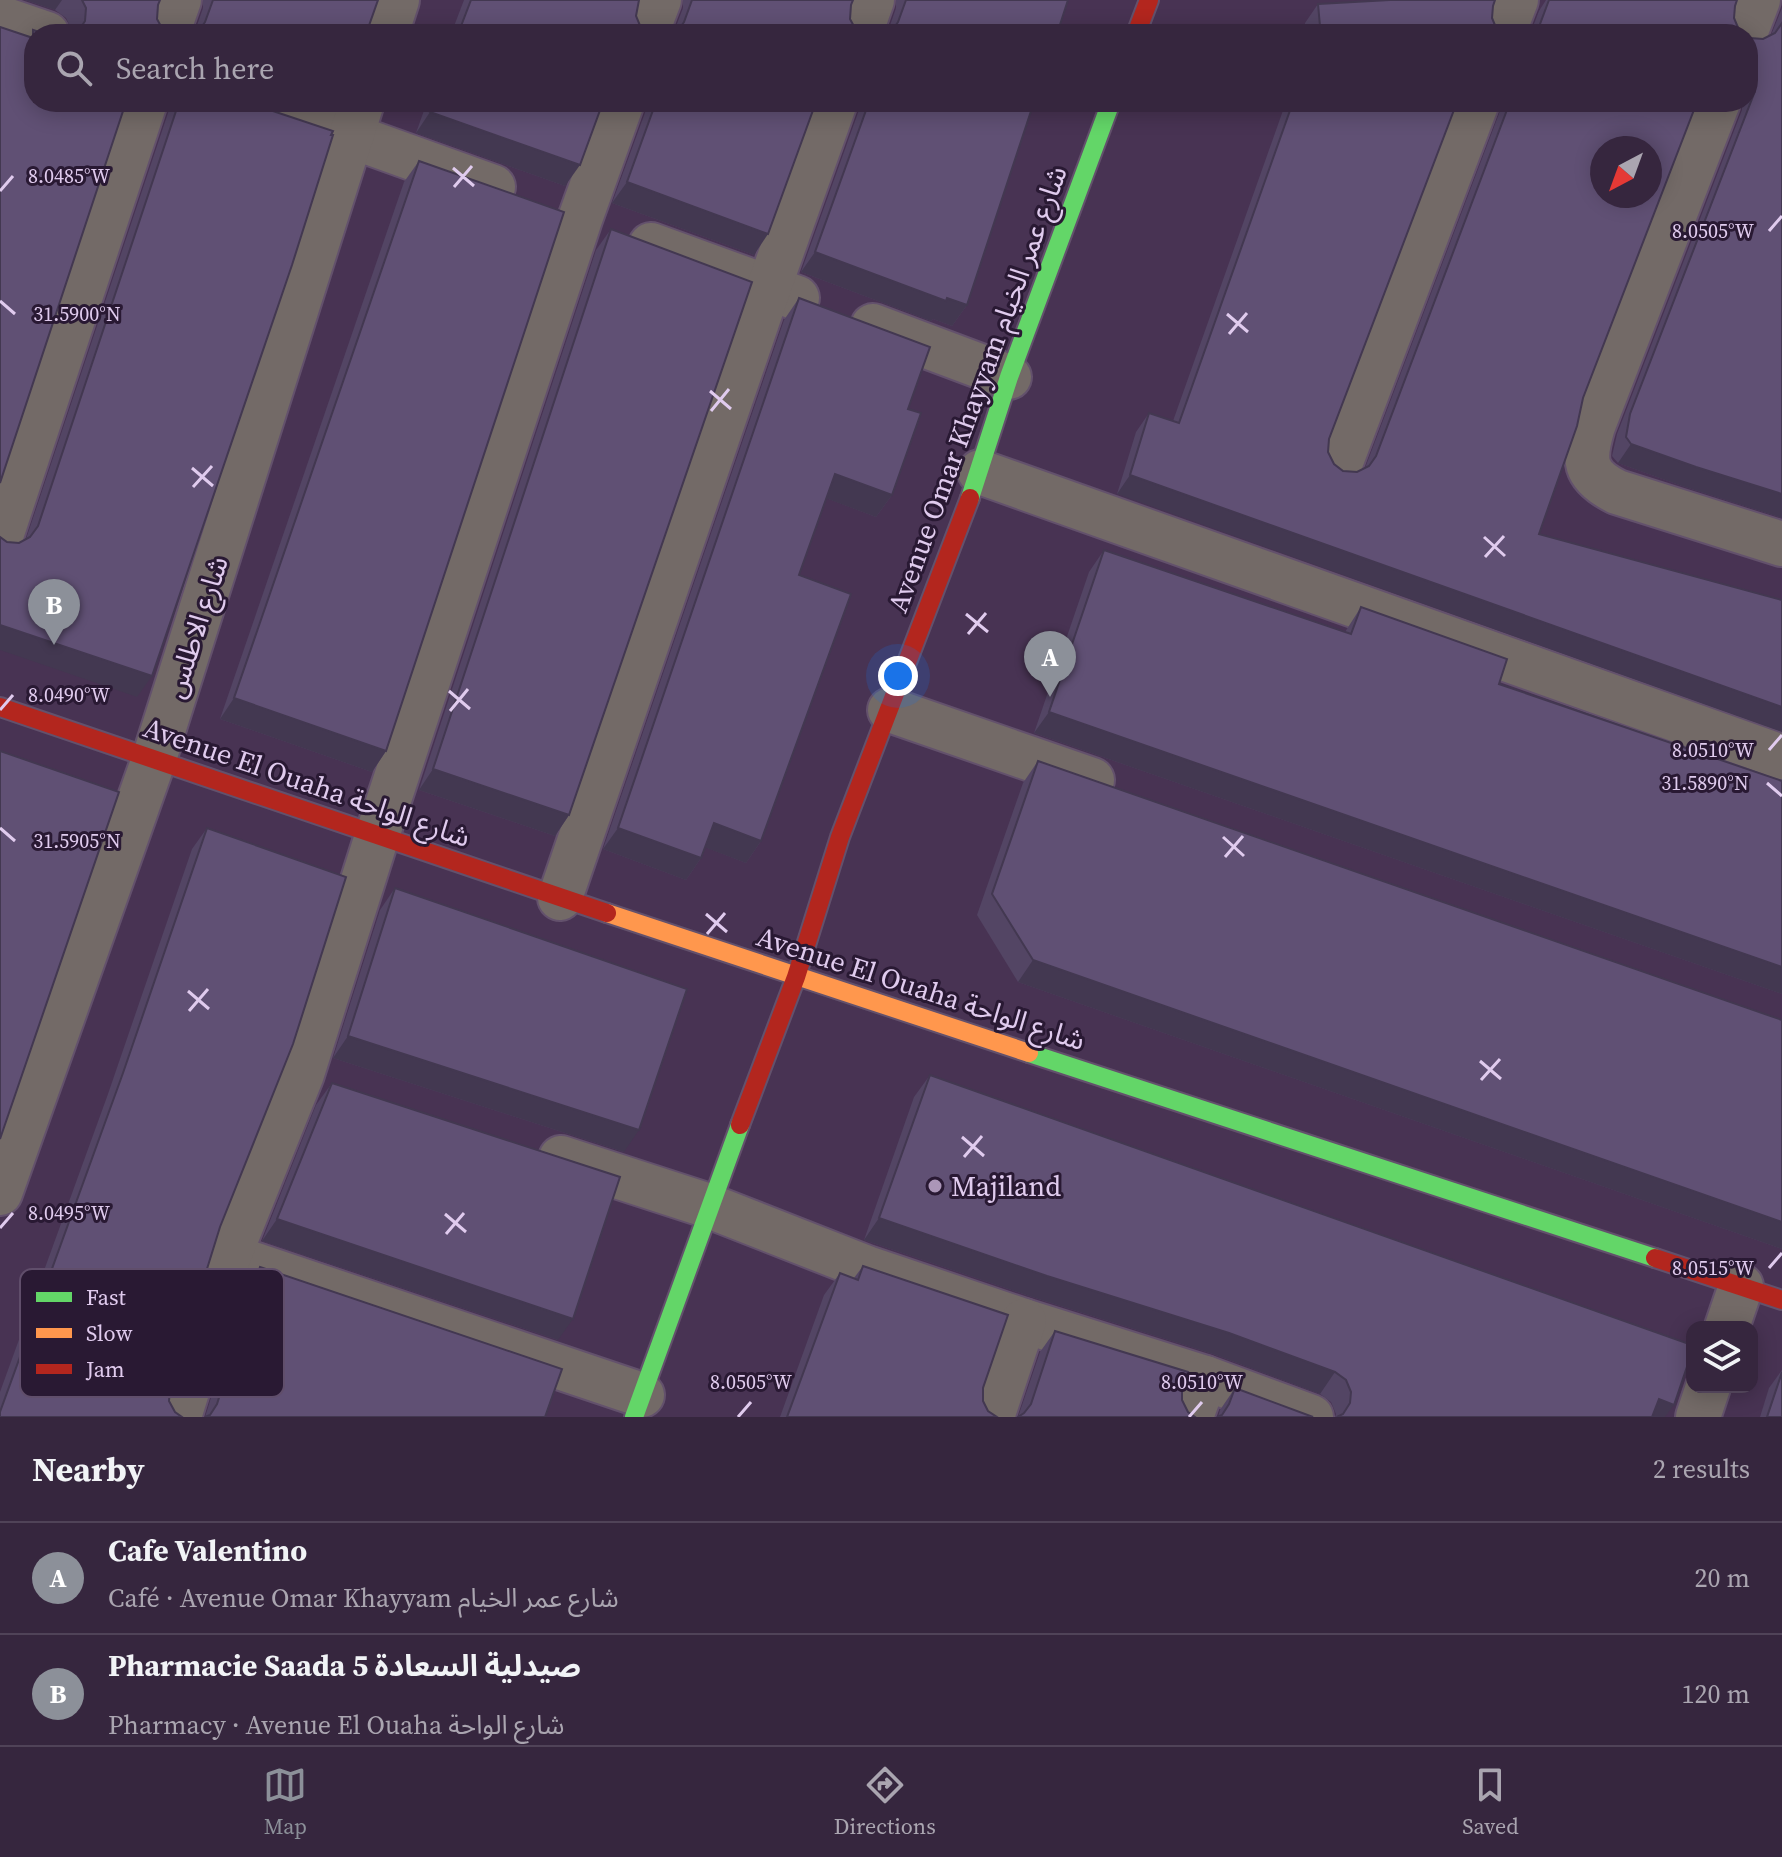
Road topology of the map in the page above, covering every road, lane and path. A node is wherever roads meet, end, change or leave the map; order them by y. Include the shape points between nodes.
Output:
1 (179, 0) edge
2 (397, 0) edge
3 (659, 0) edge
4 (872, 0) edge
5 (1149, 0) edge
6 (1516, 0) edge
7 (1758, 0) edge
8 (0, 18) edge
9 (171, 24) edge
10 (389, 24) edge
11 (650, 24) edge
12 (864, 24) edge
13 (1140, 24) edge
14 (1507, 24) edge
15 (1749, 24) edge
16 (24, 26) edge
17 (142, 112) edge
18 (313, 112) edge
19 (618, 112) edge
20 (831, 112) edge
21 (1107, 112) edge
22 (1473, 112) edge
23 (1714, 112) edge
24 (357, 119) edge
25 (580, 219) junction
26 (769, 287) junction
27 (1009, 377) junction
28 (1339, 467) edge
29 (980, 472) junction
30 (0, 539) edge
31 (1782, 544) edge
32 (0, 707) edge
33 (890, 710) junction
34 (1782, 757) edge
35 (154, 759) junction
36 (1132, 794) edge
37 (377, 836) junction
38 (560, 898) junction
39 (796, 977) junction
40 (528, 1147) edge
41 (0, 1193) edge
42 (709, 1206) junction
43 (229, 1256) junction
44 (225, 1269) edge
45 (264, 1269) edge
46 (284, 1276) edge
47 (1741, 1286) junction
48 (1782, 1300) edge
49 (1024, 1321) junction
50 (1729, 1321) edge
51 (1706, 1393) edge
52 (185, 1397) edge
53 (1198, 1397) edge
54 (638, 1406) edge
55 (179, 1417) edge
56 (992, 1417) edge
57 (1311, 1417) edge
58 (1698, 1417) edge

1 - 9 street
2 - 10 street
3 - 11 street
4 - 12 street
5 - 13 street
6 - 14 street
7 - 15 street
8 - 16 street
17 - 30 street
18 - 24 street
19 - 25 street
20 - 26 street
21 - 27 street, Avenue Omar Khayyam شارع عمر الخيام
22 - 28 street
23 - 31 street via 1593,426 1587,467 1617,492
24 - 25 street via 530,201
24 - 35 street, شارع الاطلس
25 - 26 street
25 - 37 street
26 - 27 street
26 - 38 street
27 - 29 street, Avenue Omar Khayyam شارع عمر الخيام
29 - 33 street, Avenue Omar Khayyam شارع عمر الخيام
29 - 34 street
32 - 35 street, Avenue El Ouaha شارع الواحة
33 - 36 street
33 - 39 street, Avenue Omar Khayyam شارع عمر الخيام via 840,837
35 - 37 street, Avenue El Ouaha شارع الواحة
35 - 41 street, شارع الاطلس
37 - 38 street, Avenue El Ouaha شارع الواحة
37 - 43 street via 317,1079
38 - 39 street, Avenue El Ouaha شارع الواحة
39 - 42 street, Avenue Omar Khayyam شارع عمر الخيام
39 - 47 street, Avenue El Ouaha شارع الواحة
40 - 42 street
42 - 49 street via 867,1268
42 - 54 street, Avenue Omar Khayyam شارع عمر الخيام
43 - 44 street
43 - 45 street
46 - 54 street
47 - 48 street, Avenue El Ouaha شارع الواحة
47 - 50 street
49 - 53 street
49 - 56 street
51 - 58 street
52 - 55 street
53 - 57 street

